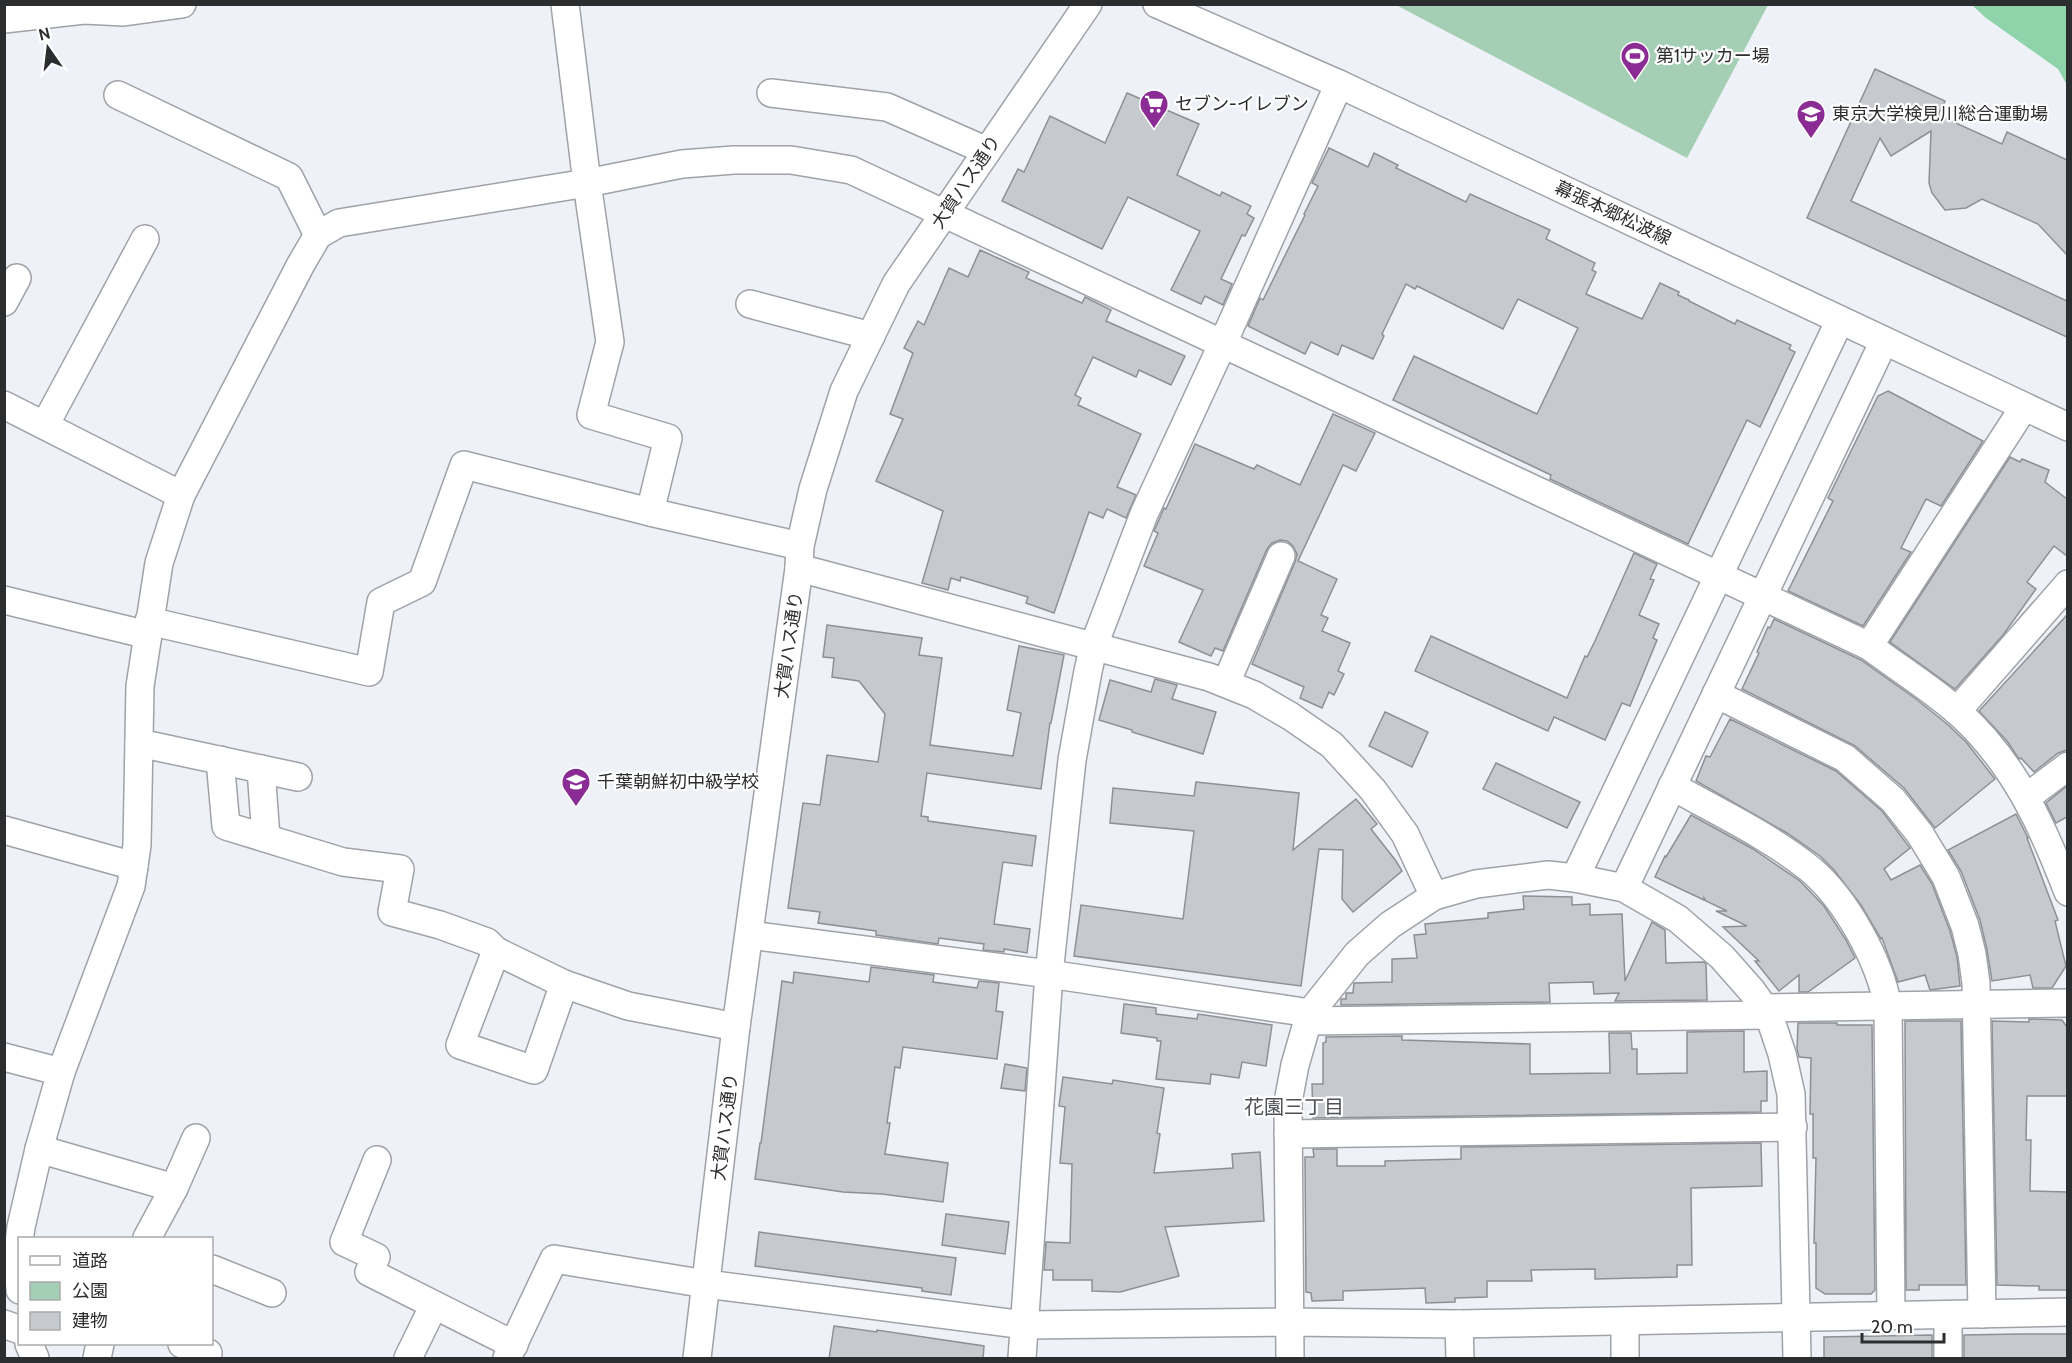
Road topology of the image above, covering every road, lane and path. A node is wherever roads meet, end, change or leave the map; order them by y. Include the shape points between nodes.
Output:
1 (182, 4) edge
2 (565, 4) edge
3 (1088, 4) edge
4 (1157, 4) edge
5 (4, 19) edge
6 (1340, 84) junction
7 (771, 93) dead end
8 (118, 95) dead end
9 (987, 151) junction
10 (587, 183) junction
11 (944, 213) junction
12 (318, 235) junction
13 (145, 239) dead end
14 (17, 278) dead end
15 (4, 302) edge
16 (750, 304) dead end
17 (1840, 320) junction
18 (871, 336) junction
19 (1884, 340) junction
20 (1223, 343) junction
21 (4, 405) edge
22 (2024, 407) junction
23 (45, 425) junction
24 (2067, 427) edge
25 (181, 495) junction
26 (650, 512) junction
27 (1281, 556) dead end
28 (799, 557) junction
29 (1718, 576) junction
30 (2067, 584) edge
31 (1762, 597) junction
32 (4, 600) edge
33 (148, 628) junction
34 (1094, 645) junction
35 (1869, 646) junction
36 (1226, 683) junction
37 (1716, 694) junction
38 (1957, 711) junction
39 (139, 743) junction
40 (220, 759) junction
41 (2067, 766) edge
42 (261, 769) junction
43 (298, 777) dead end
44 (1672, 786) junction
45 (2027, 797) junction
46 (4, 830) edge
47 (266, 838) junction
48 (134, 866) junction
49 (1575, 878) junction
50 (1624, 888) junction
51 (2067, 892) edge
52 (1434, 896) junction
53 (750, 935) junction
54 (496, 951) junction
55 (1049, 974) junction
56 (564, 984) junction
57 (1976, 1004) junction
58 (2067, 1004) edge
59 (1888, 1007) junction
60 (1766, 1011) junction
61 (1309, 1017) junction
62 (736, 1028) junction
63 (4, 1057) edge
64 (61, 1072) junction
65 (1793, 1128) junction
66 (1288, 1134) junction
67 (196, 1138) dead end
68 (39, 1149) junction
69 (376, 1160) dead end
70 (174, 1188) junction
71 (20, 1237) edge
72 (148, 1237) edge
73 (18, 1250) edge
74 (18, 1269) edge
75 (213, 1269) edge
76 (706, 1284) junction
77 (272, 1293) dead end
78 (434, 1305) junction
79 (2067, 1312) edge
80 (1982, 1314) junction
81 (1891, 1315) junction
82 (1948, 1315) junction
83 (1797, 1317) junction
84 (1624, 1321) junction
85 (1289, 1322) junction
86 (1460, 1324) junction
87 (1025, 1325) junction
88 (29, 1345) edge
89 (185, 1345) edge
90 (510, 1352) edge
91 (208, 1353) dead end
92 (35, 1359) edge
93 (408, 1359) edge
94 (697, 1359) edge
95 (1022, 1359) edge
96 (1290, 1359) edge
97 (1460, 1359) edge
98 (1624, 1359) edge
99 (1797, 1359) edge
100 (1948, 1359) edge

1 - 5 street via 124,12 84,10
2 - 10 street
3 - 9 street, 大賀ハス通り
4 - 6 street, 幕張本郷松波線
6 - 17 street, 幕張本郷松波線
6 - 20 street
7 - 9 street via 886,106
8 - 12 street via 289,177
9 - 11 street, 大賀ハス通り
10 - 11 street via 682,164 734,159 791,160 851,170
10 - 12 street via 339,223
10 - 26 street via 610,342 591,415 668,438
11 - 18 street, 大賀ハス通り via 896,284
11 - 20 street
12 - 25 street
13 - 23 street
14 - 15 street
16 - 18 street
17 - 19 street, 幕張本郷松波線
17 - 29 street
18 - 28 street, 大賀ハス通り via 844,391 813,489
19 - 22 street, 幕張本郷松波線
19 - 31 street
20 - 29 street
20 - 34 street via 1144,514
21 - 23 street
22 - 24 street, 幕張本郷松波線
22 - 35 street
23 - 25 street
25 - 33 street via 159,562
26 - 28 street
26 - 33 street via 464,465 422,582 381,602 369,672
27 - 36 street
28 - 34 street
28 - 53 street, 大賀ハス通り
29 - 31 street
29 - 49 street
30 - 38 street
31 - 35 street
31 - 37 street
32 - 33 street
33 - 39 street via 140,686
34 - 36 street
34 - 55 street via 1071,760
35 - 38 street
36 - 52 street via 1263,700 1332,745 1406,834
37 - 44 street
37 - 57 street via 1845,758 1893,800 1934,855 1957,901 1972,954
38 - 45 street via 2003,760
39 - 40 street
39 - 48 street
40 - 42 street
40 - 47 street via 226,826
41 - 45 street
42 - 43 street
42 - 47 street
44 - 50 street
44 - 59 street via 1769,841 1811,870 1846,911 1861,937 1878,970
45 - 51 street
46 - 48 street
47 - 54 street via 343,862 400,869 392,912 487,942
48 - 64 street via 131,886
49 - 50 street
49 - 52 street via 1516,877
50 - 60 street via 1678,919 1722,957
52 - 61 street via 1390,925 1357,954
53 - 55 street
53 - 62 street, 大賀ハス通り
54 - 56 street
54 - 56 street via 460,1045 534,1070
55 - 61 street
55 - 87 street
56 - 62 street via 628,1006
57 - 58 street
57 - 59 street
57 - 80 street
59 - 60 street
59 - 81 street
60 - 61 street
60 - 65 street via 1782,1054 1791,1094
61 - 66 street via 1288,1102
62 - 76 street, 大賀ハス通り
63 - 64 street
64 - 68 street
65 - 66 street
65 - 83 street
66 - 85 street
67 - 70 street
68 - 70 street
68 - 71 street
69 - 78 street via 344,1242 376,1257 369,1272
70 - 72 street
73 - 74 street
75 - 77 street
76 - 87 street
76 - 90 street via 554,1259
76 - 94 street, 大賀ハス通り
78 - 90 street
78 - 93 street
79 - 80 street
80 - 82 street
81 - 82 street
81 - 83 street
82 - 100 street
83 - 84 street
83 - 99 street
84 - 86 street
84 - 98 street
85 - 86 street
85 - 87 street
85 - 96 street
86 - 97 street
87 - 95 street
88 - 92 street
89 - 91 street

